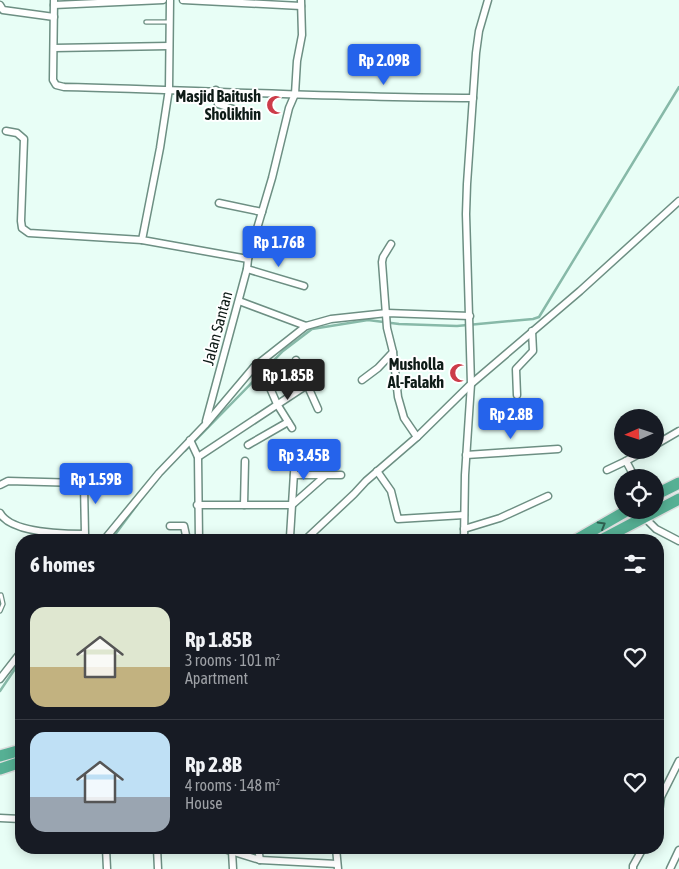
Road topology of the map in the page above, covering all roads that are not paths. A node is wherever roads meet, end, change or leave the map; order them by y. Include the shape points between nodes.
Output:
1 (153, 0) edge
2 (164, 0) edge
3 (170, 0) edge
4 (183, 0) edge
5 (488, 0) edge
6 (54, 3) edge
7 (301, 3) edge
8 (0, 5) edge
9 (54, 17) junction
10 (146, 22) dead end
11 (170, 22) junction
12 (169, 46) junction
13 (54, 48) junction
14 (169, 89) junction
15 (216, 90) junction
16 (295, 94) junction
17 (473, 98) junction
18 (233, 109) dead end
19 (6, 131) dead end
20 (679, 201) edge
21 (220, 203) dead end
22 (262, 212) junction
23 (142, 240) junction
24 (391, 244) dead end
25 (248, 259) junction
26 (247, 269) junction
27 (304, 286) dead end
28 (239, 301) junction
29 (387, 316) junction
30 (470, 317) junction
31 (306, 326) junction
32 (532, 332) junction
33 (393, 352) junction
34 (296, 360) dead end
35 (254, 367) junction
36 (362, 380) dead end
37 (471, 384) junction
38 (307, 385) junction
39 (517, 395) dead end
40 (277, 404) junction
41 (318, 409) dead end
42 (205, 425) junction
43 (679, 431) edge
44 (417, 437) junction
45 (664, 440) edge
46 (191, 442) junction
47 (248, 445) dead end
48 (558, 449) dead end
49 (198, 454) junction
50 (466, 455) junction
51 (294, 456) dead end
52 (630, 459) edge
53 (245, 461) dead end
54 (626, 461) junction
55 (630, 469) edge
56 (608, 470) dead end
57 (377, 471) junction
58 (294, 475) junction
59 (326, 475) junction
60 (341, 475) dead end
61 (679, 483) edge
62 (0, 485) edge
63 (664, 490) edge
64 (548, 496) dead end
65 (679, 498) edge
66 (197, 505) junction
67 (244, 505) junction
68 (292, 505) junction
69 (664, 506) edge
70 (0, 513) edge
71 (464, 515) junction
72 (614, 518) edge
73 (640, 519) edge
74 (646, 519) edge
75 (170, 526) dead end
76 (464, 529) junction
77 (85, 534) joint
78 (109, 534) edge
79 (186, 534) edge
80 (199, 534) edge
81 (290, 534) edge
82 (311, 534) edge
83 (464, 534) edge
84 (586, 534) edge
85 (614, 534) edge
86 (679, 541) edge
87 (1, 595) dead end
88 (0, 611) edge
89 (15, 660) edge
90 (0, 679) edge
91 (15, 752) edge
92 (0, 756) edge
93 (679, 761) edge
94 (15, 764) edge
95 (0, 769) edge
96 (664, 792) edge
97 (0, 818) edge
98 (15, 819) edge
99 (679, 850) edge
100 (106, 854) edge
101 (158, 854) edge
102 (232, 854) edge
103 (241, 854) edge
104 (259, 854) edge
105 (640, 854) edge
106 (260, 860) junction
107 (287, 861) junction
108 (338, 866) edge
109 (107, 869) edge
110 (158, 869) edge
111 (233, 869) edge
112 (288, 869) edge
113 (633, 869) edge
114 (670, 869) edge

1 - 2 street
1 - 6 street
3 - 11 street
4 - 7 street
5 - 17 street via 479,31
6 - 9 street
7 - 16 street, Jalan Santan via 302,35
8 - 9 street via 3,10
9 - 13 street
10 - 11 lane
11 - 12 street
12 - 13 street
12 - 14 street
13 - 14 street via 53,80 56,85
14 - 15 street
14 - 23 street
15 - 16 street
15 - 18 street via 218,104
16 - 17 street
16 - 22 street, Jalan Santan
17 - 30 street via 466,214
19 - 23 street via 17,133 24,139 22,228 29,233
20 - 32 street
21 - 22 street
22 - 25 street, Jalan Santan
23 - 25 street
24 - 29 street via 382,257
25 - 26 street, Jalan Santan
26 - 27 street
26 - 28 street, Jalan Santan
28 - 31 street
28 - 42 street, Jalan Santan
29 - 30 street
29 - 31 street via 331,319
29 - 33 street
30 - 37 street
31 - 35 street
32 - 37 street
32 - 39 street via 533,351 516,369
33 - 36 street
33 - 44 street via 400,408
34 - 38 street
35 - 40 street via 267,381
35 - 42 street
37 - 44 street
37 - 50 street
38 - 40 street
38 - 41 street
40 - 47 street via 290,425
40 - 49 street
42 - 46 street
43 - 45 street
44 - 57 street
46 - 49 street
46 - 78 street via 159,473
48 - 50 street
49 - 66 street
50 - 71 street
51 - 58 street
52 - 54 street
53 - 67 street
54 - 55 street
54 - 56 street
57 - 71 street via 391,491 398,519
57 - 82 street
58 - 59 street
58 - 68 street
59 - 60 street
59 - 68 street
61 - 63 highway
62 - 77 street via 8,481 81,483 85,496
64 - 76 street via 500,518
65 - 69 highway
66 - 67 street
66 - 80 street
67 - 68 street
68 - 81 street
70 - 77 street via 4,520 29,529
71 - 76 street
84 -> 72 highway
73 - 85 highway
74 - 86 street
75 - 79 street via 184,526
76 - 83 street
87 - 88 lane via 3,604
89 - 90 street
91 - 92 highway
93 - 96 street
94 - 95 highway
97 - 98 street
99 - 114 street
100 - 109 street
101 - 110 street
102 - 111 street
103 - 106 street
104 - 106 street
105 - 113 street
106 - 107 street
107 - 108 street
107 - 112 lane

